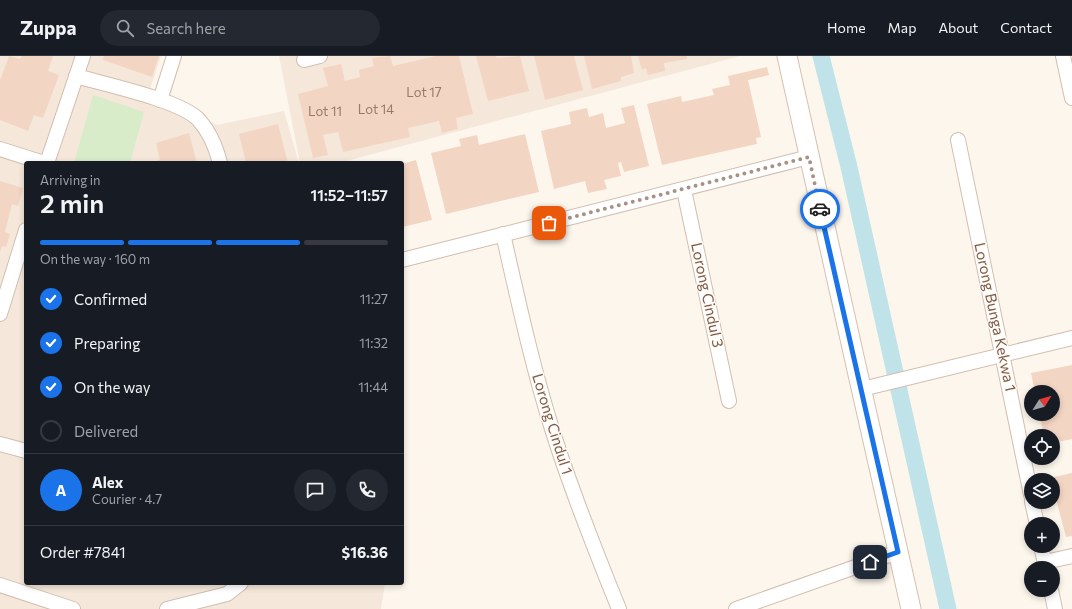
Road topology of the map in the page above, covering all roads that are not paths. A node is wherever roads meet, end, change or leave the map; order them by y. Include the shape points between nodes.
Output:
1 (83, 56) edge
2 (174, 56) edge
3 (320, 56) edge
4 (787, 56) edge
5 (1063, 56) edge
6 (304, 60) dead end
7 (76, 76) junction
8 (1072, 98) edge
9 (160, 100) junction
10 (958, 140) dead end
11 (0, 150) edge
12 (809, 157) junction
13 (39, 161) edge
14 (47, 161) edge
15 (219, 161) edge
16 (684, 190) junction
17 (503, 234) junction
18 (24, 236) edge
19 (404, 259) edge
20 (0, 314) edge
21 (1072, 338) edge
22 (1003, 356) junction
23 (862, 389) junction
24 (729, 401) dead end
25 (0, 444) edge
26 (24, 450) edge
27 (1027, 473) edge
28 (898, 552) junction
29 (1072, 556) edge
30 (1057, 561) edge
31 (0, 585) edge
32 (239, 585) edge
33 (1053, 597) edge
34 (73, 609) edge
35 (167, 609) edge
36 (619, 609) edge
37 (736, 609) edge
38 (912, 609) edge
39 (1056, 609) edge

1 - 7 street
2 - 9 street
3 - 6 street
4 - 12 street
5 - 8 street
7 - 9 street
7 - 14 street
9 - 15 street via 182,108 198,119 213,142
10 - 22 street, Lorong Bunga Kekwa 1
11 - 13 street
12 - 16 street
12 - 23 street
16 - 17 street
16 - 24 street, Lorong Cindul 3
17 - 19 street
17 - 36 street, Lorong Cindul 1 via 532,358 552,429 576,503
18 - 20 street
21 - 22 street
22 - 23 street
22 - 27 street, Lorong Bunga Kekwa 1
23 - 28 street
25 - 26 street
28 - 37 street
28 - 38 street
29 - 30 street
31 - 34 street
32 - 35 street via 227,594
33 - 39 street

